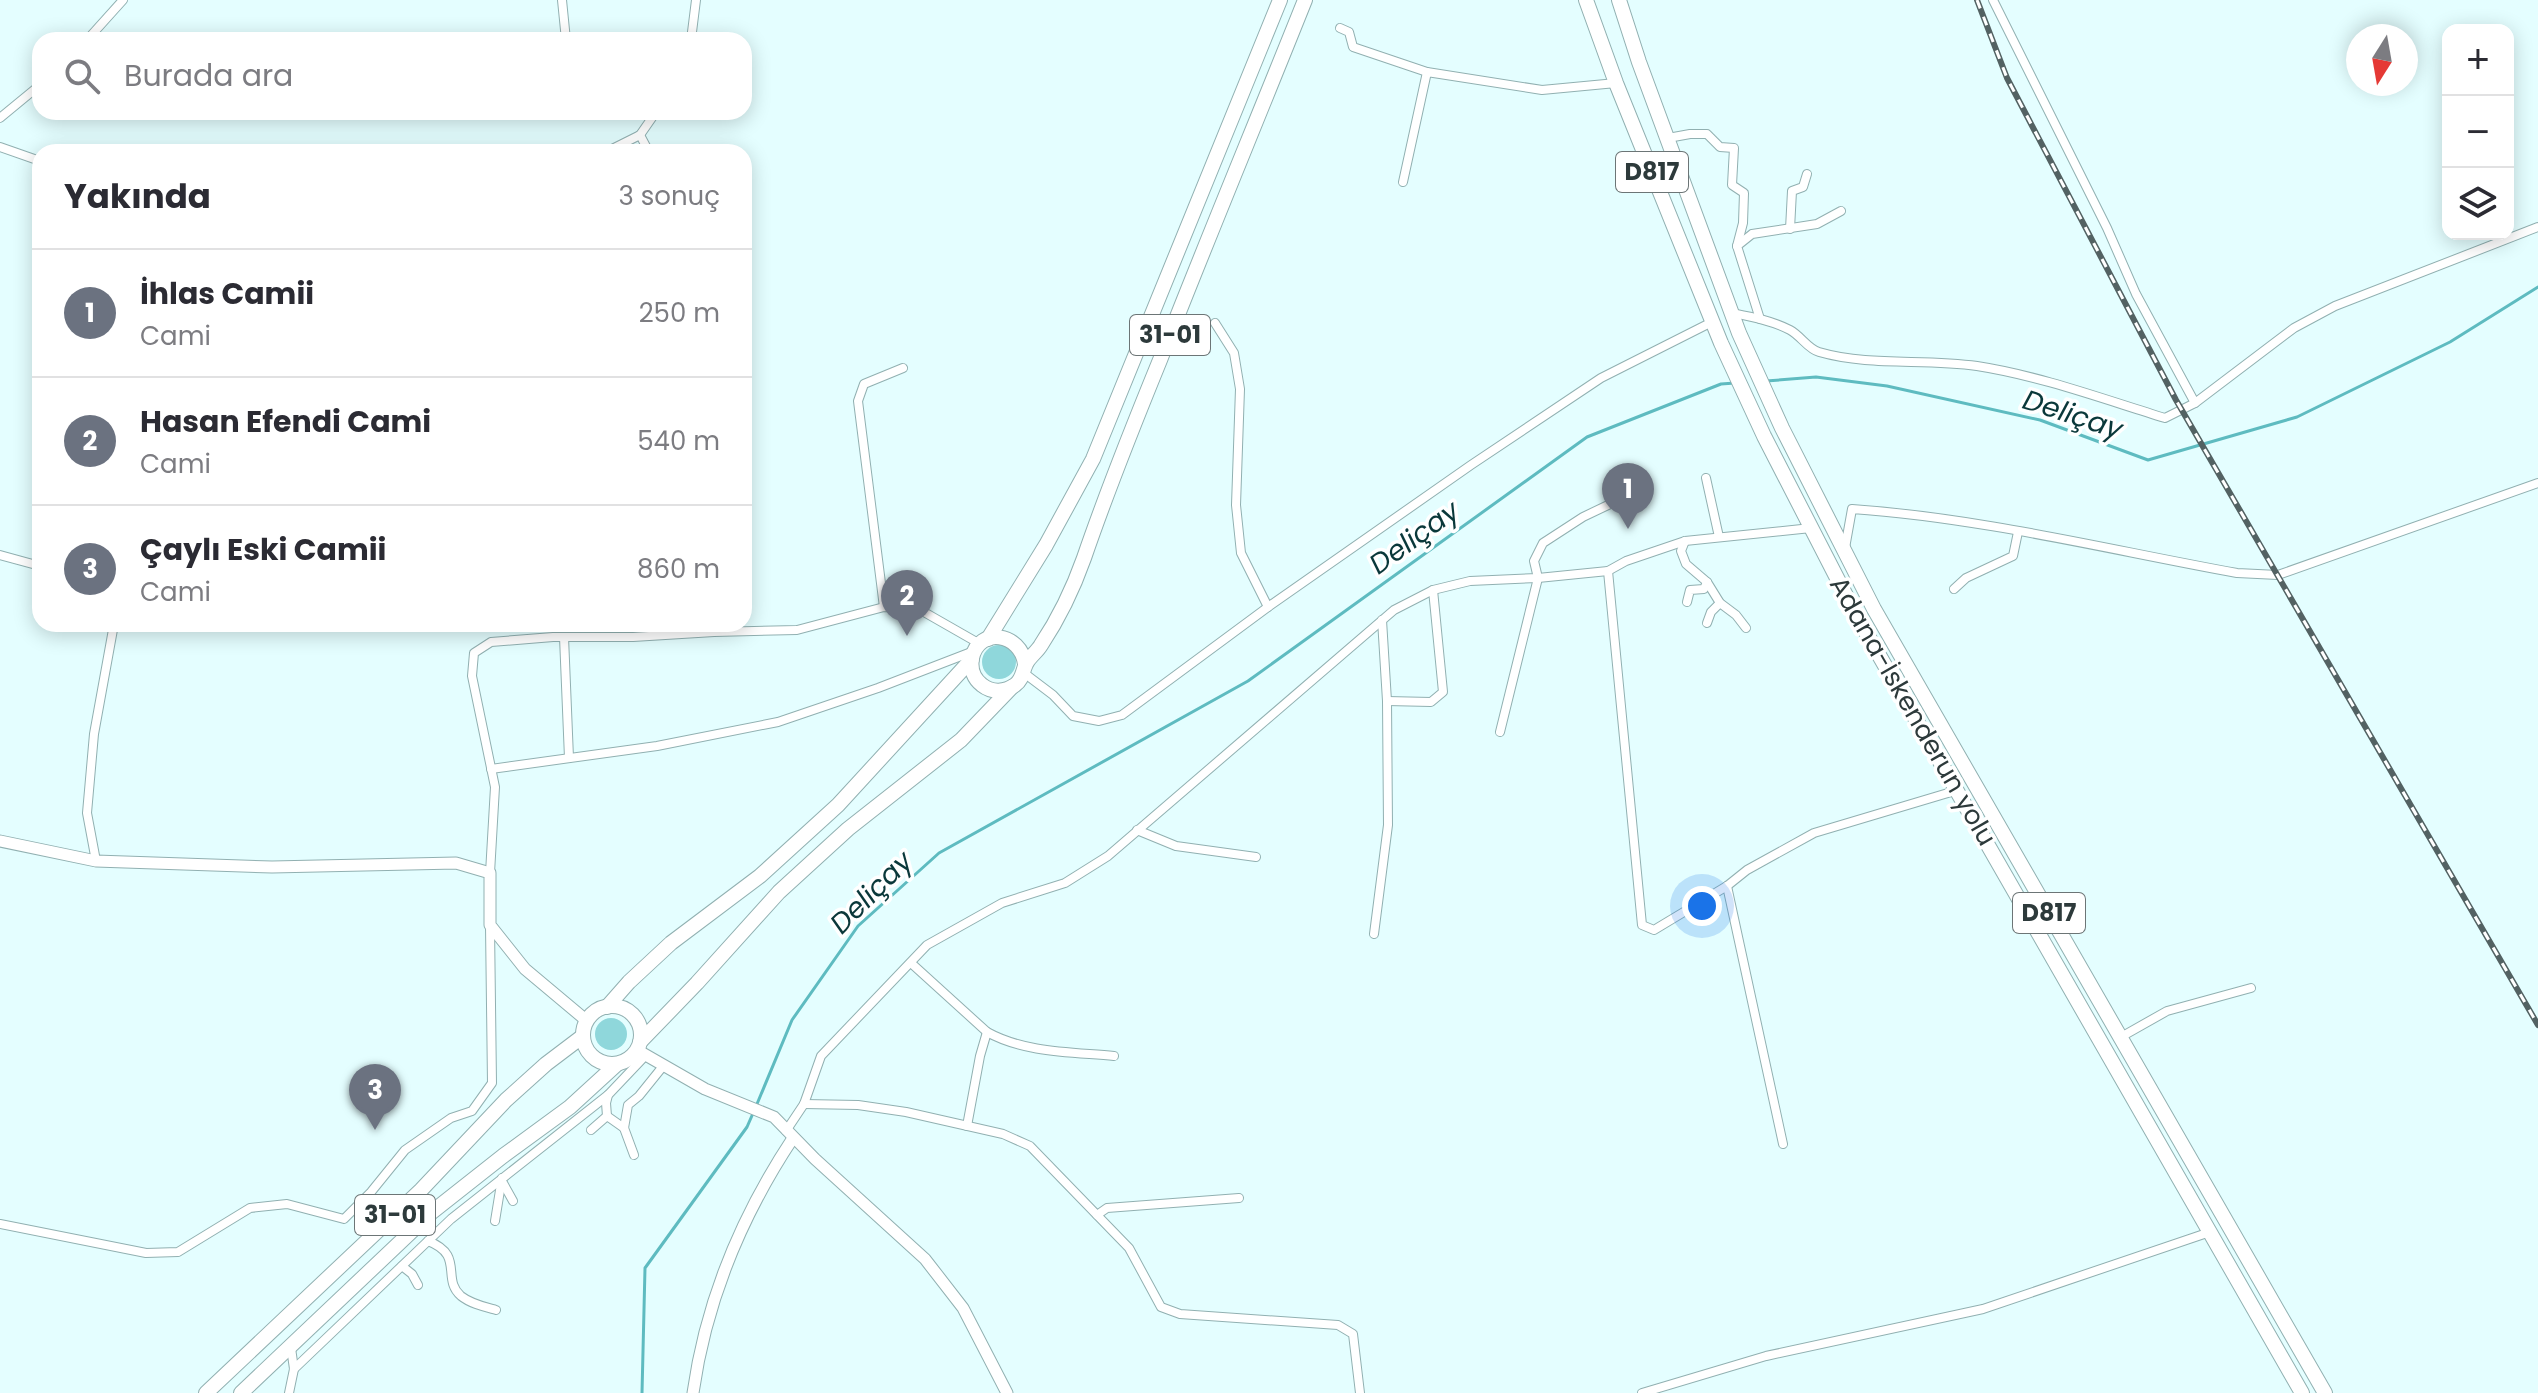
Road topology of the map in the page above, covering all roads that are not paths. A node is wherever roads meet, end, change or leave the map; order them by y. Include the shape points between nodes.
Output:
1 (123, 0) edge
2 (562, 0) edge
3 (696, 0) edge
4 (1280, 0) edge
5 (1305, 0) edge
6 (1586, 0) edge
7 (1619, 0) edge
8 (1993, 0) edge
9 (1340, 28) dead end
10 (94, 32) edge
11 (565, 32) edge
12 (692, 32) edge
13 (1427, 72) junction
14 (1616, 83) junction
15 (32, 92) edge
16 (0, 118) edge
17 (650, 120) edge
18 (640, 135) junction
19 (1668, 138) junction
20 (622, 144) edge
21 (645, 144) edge
22 (0, 147) edge
23 (32, 158) edge
24 (1807, 174) dead end
25 (1403, 182) dead end
26 (1841, 211) dead end
27 (2538, 227) edge
28 (1790, 229) junction
29 (1737, 246) junction
30 (1732, 313) junction
31 (1760, 319) junction
32 (1712, 322) junction
33 (1215, 323) dead end
34 (903, 368) dead end
35 (2195, 403) junction
36 (1706, 478) dead end
37 (2538, 483) edge
38 (1629, 495) dead end
39 (1811, 528) junction
40 (2018, 532) junction
41 (1719, 537) junction
42 (1685, 541) junction
43 (1845, 548) junction
44 (0, 555) edge
45 (32, 564) edge
46 (1608, 571) junction
47 (1538, 578) junction
48 (1707, 582) junction
49 (1954, 589) dead end
50 (1433, 590) junction
51 (1687, 602) dead end
52 (1720, 603) junction
53 (884, 607) junction
54 (1268, 607) junction
55 (1382, 620) junction
56 (1707, 623) dead end
57 (1746, 628) dead end
58 (752, 629) edge
59 (113, 632) edge
60 (677, 632) edge
61 (564, 637) junction
62 (978, 648) junction
63 (1024, 669) junction
64 (1013, 687) junction
65 (1387, 701) junction
66 (1500, 732) dead end
67 (569, 758) junction
68 (491, 769) junction
69 (1958, 790) junction
70 (1137, 830) junction
71 (0, 841) edge
72 (1256, 857) dead end
73 (96, 861) junction
74 (490, 873) junction
75 (1727, 886) junction
76 (490, 925) junction
77 (1374, 934) dead end
78 (911, 963) junction
79 (2251, 988) dead end
80 (607, 1007) junction
81 (587, 1021) junction
82 (987, 1032) junction
83 (583, 1036) junction
84 (2121, 1037) junction
85 (641, 1049) junction
86 (1114, 1056) dead end
87 (617, 1064) junction
88 (664, 1065) junction
89 (608, 1095) junction
90 (804, 1104) junction
91 (607, 1116) junction
92 (967, 1126) junction
93 (624, 1128) junction
94 (591, 1130) dead end
95 (789, 1134) junction
96 (1783, 1144) dead end
97 (634, 1155) dead end
98 (502, 1180) junction
99 (1239, 1198) dead end
100 (513, 1201) dead end
101 (1097, 1215) junction
102 (495, 1221) dead end
103 (0, 1224) edge
104 (2210, 1232) junction
105 (428, 1241) junction
106 (402, 1266) junction
107 (418, 1285) dead end
108 (496, 1310) dead end
109 (291, 1348) junction
110 (294, 1369) junction
111 (206, 1393) edge
112 (241, 1393) edge
113 (289, 1393) edge
114 (693, 1393) edge
115 (1007, 1393) edge
116 (1360, 1393) edge
117 (1642, 1393) edge
118 (2302, 1393) edge
119 (2325, 1393) edge

1 - 10 street
2 - 11 street
3 - 12 street
4 - 62 highway, 31-01 via 1093,459 1046,545
5 - 63 highway, 31-01 via 1073,588
6 - 14 highway, Adana-İskenderun yolu / D817
7 - 19 highway, D817
8 - 35 street
9 - 13 street via 1349,32 1353,47
13 - 14 street via 1542,90
13 - 25 street
14 - 32 highway, Adana-İskenderun yolu / D817
15 - 16 street
17 - 18 street
18 - 20 street
18 - 21 street
19 - 29 street via 1707,134 1720,147 1734,148 1732,185 1744,193
19 - 30 highway, D817
22 - 23 street
24 - 28 street via 1803,187 1792,191
26 - 28 street via 1817,224
27 - 35 street via 2335,306 2294,328
28 - 29 street via 1752,234
29 - 31 street
30 - 31 street
30 - 43 highway, D817 via 1782,428
31 - 35 street via 1792,331 1815,351 1841,357 1978,366 2165,418
32 - 39 highway, Adana-İskenderun yolu / D817
32 - 54 street via 1601,378
33 - 54 street via 1234,353 1240,389 1236,505 1241,553
34 - 53 street via 864,384 858,401
36 - 41 street
37 - 40 street via 2278,575 2237,573
38 - 47 street via 1543,543 1534,561
39 - 41 street
39 - 69 highway, Adana-İskenderun yolu / D817
40 - 43 street via 1852,509
40 - 49 street via 2013,556
41 - 42 street
42 - 46 street
42 - 48 street via 1681,551 1686,564
43 - 84 highway, D817 via 1874,609
44 - 45 street
46 - 47 street
46 - 75 street via 1642,925 1654,930
47 - 50 street via 1470,581
47 - 66 street
48 - 51 street via 1704,589 1690,590
48 - 52 street
50 - 55 street
50 - 65 street via 1443,692 1431,702
52 - 56 street
52 - 57 street
53 - 58 street via 797,630
53 - 62 street via 917,608
54 - 63 street via 1122,715 1099,721 1073,716
55 - 65 street
55 - 70 street
59 - 73 street via 88,797
60 - 61 street
61 - 67 street
61 - 68 street via 491,642 474,653 472,676
62 - 63 highway via 1005,638 1024,656
62 - 64 highway via 974,677 987,689
62 - 67 street via 778,722
62 - 80 highway, 31-01 via 838,805 760,876 671,943
63 - 64 highway
64 - 85 highway via 961,740 848,829 779,892
65 - 77 street via 1388,825
67 - 68 street
68 - 74 street via 495,787
69 - 75 street via 1814,833
69 - 104 highway, Adana-İskenderun yolu / D817
70 - 72 street via 1176,846
70 - 78 street via 1065,883 1002,903 927,945
71 - 73 street
73 - 74 street via 272,867 456,863
74 - 76 street
75 - 96 street
76 - 81 street via 525,969
76 - 103 street via 492,1083 472,1111 451,1118 405,1150 344,1219 287,1204 250,1208 178,1252 162,1253
78 - 82 street
78 - 90 street via 821,1056
79 - 84 street via 2167,1011
80 - 81 highway
80 - 85 highway via 630,1013 639,1026
81 - 83 highway
82 - 86 street via 1027,1047
82 - 92 street
83 - 87 highway via 594,1058
83 - 111 highway, 31-01 via 506,1100 421,1190
84 - 119 highway, D817
85 - 87 highway
85 - 88 street
85 - 89 street
87 - 109 highway, 31-01 via 570,1107 432,1212
88 - 93 street via 628,1105
88 - 95 street via 705,1089 774,1117
89 - 91 street
89 - 98 street
90 - 92 street via 870,1107
90 - 95 street
91 - 93 street
91 - 94 street
92 - 101 street via 1030,1146
93 - 97 street
95 - 114 street via 723,1273
95 - 115 street via 925,1259 963,1308
98 - 100 street
98 - 102 street
98 - 105 street
99 - 101 street via 1107,1208
101 - 116 street via 1129,1248 1161,1307 1180,1314 1338,1325 1353,1334
104 - 117 street via 1983,1309 1766,1356
104 - 118 highway, Adana-İskenderun yolu / D817
105 - 106 street
105 - 108 street via 449,1256 459,1295
106 - 107 street
106 - 110 street
109 - 110 street
109 - 112 highway, 31-01
110 - 113 street

